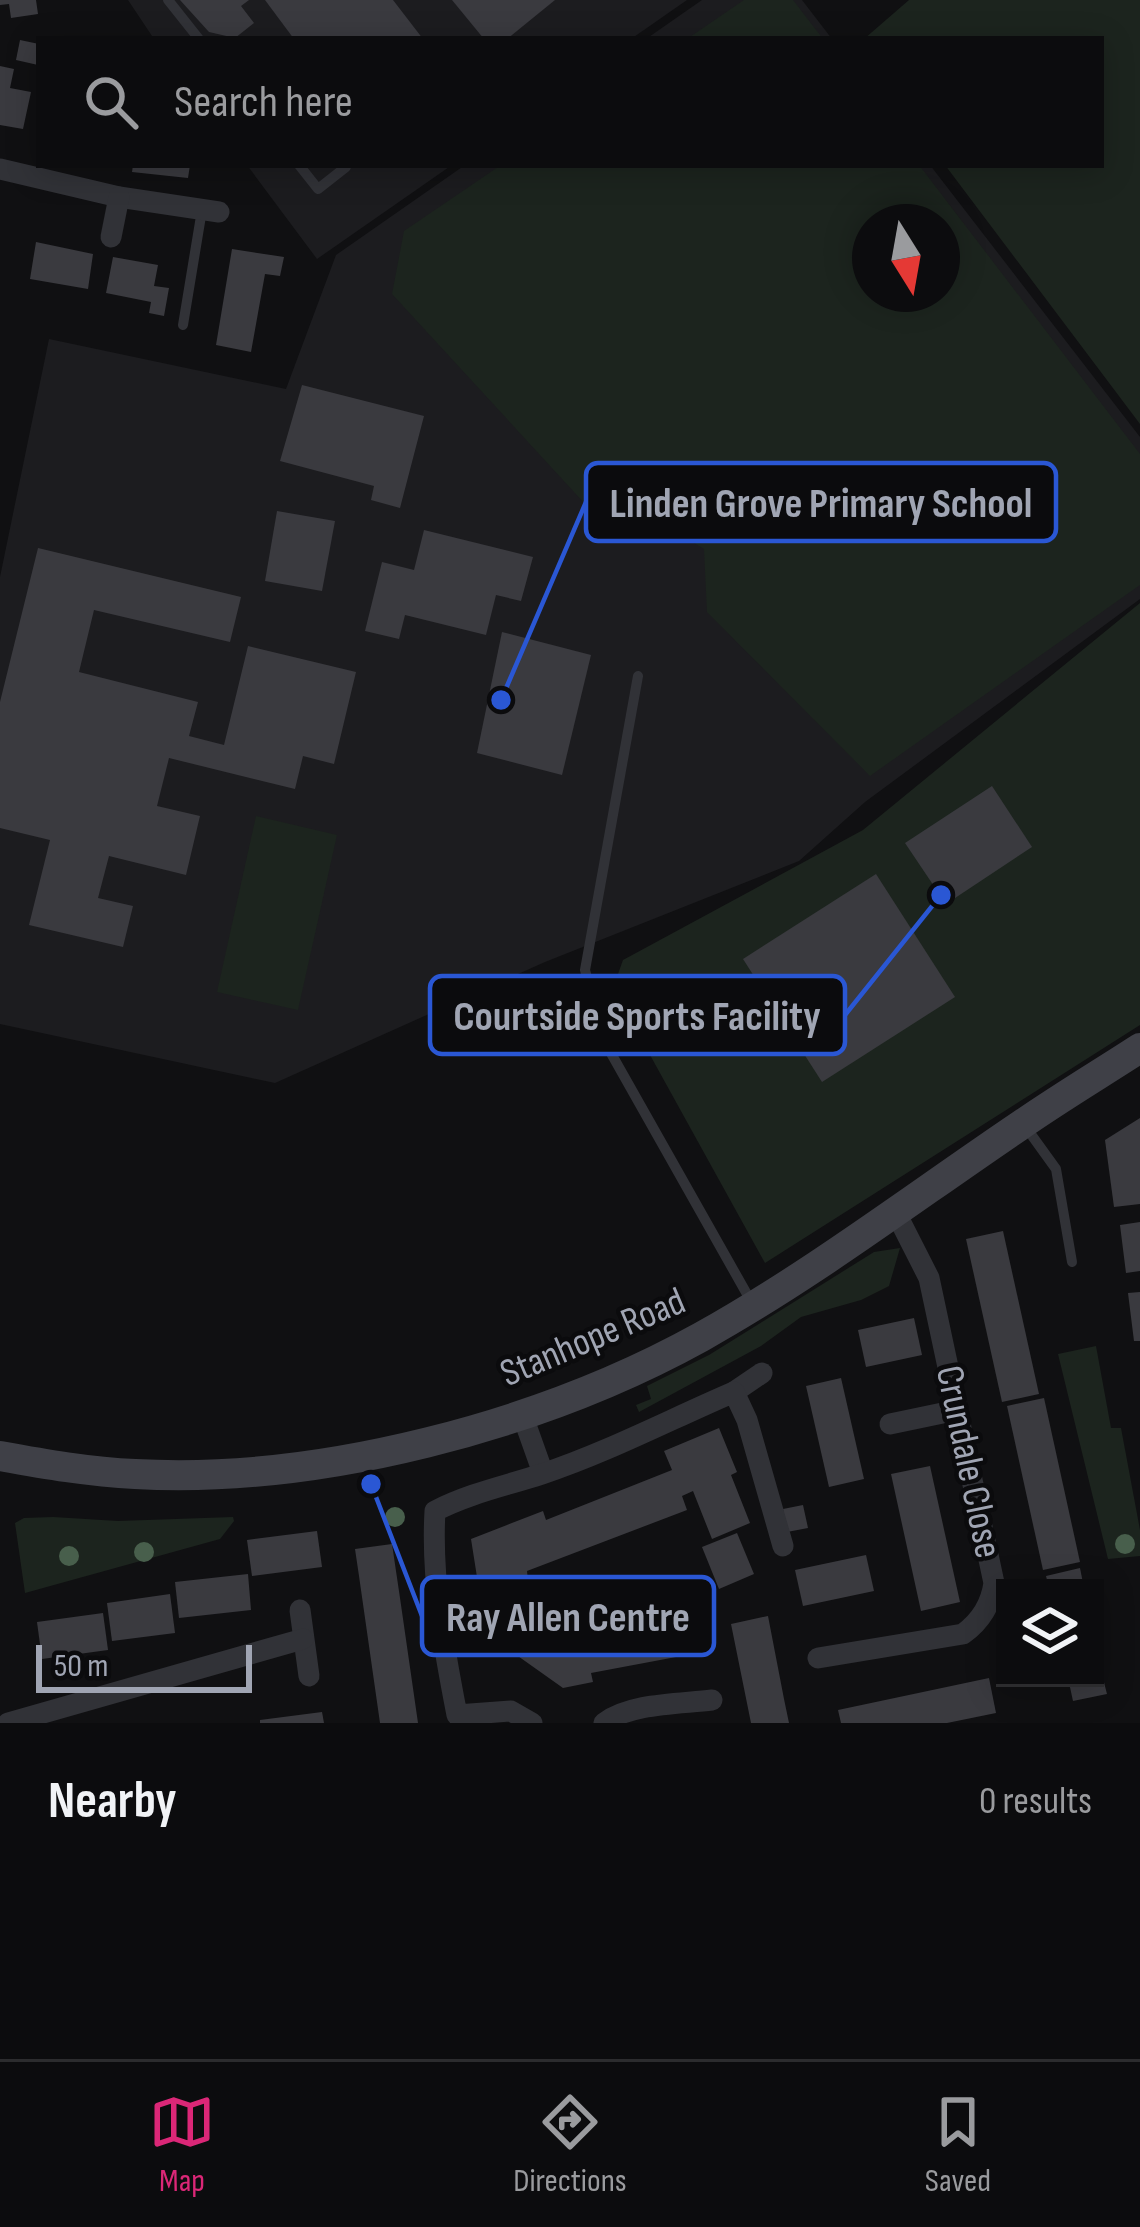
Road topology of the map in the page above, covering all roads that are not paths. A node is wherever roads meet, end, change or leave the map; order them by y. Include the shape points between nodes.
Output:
1 (168, 0) edge
2 (197, 36) edge
3 (301, 168) edge
4 (343, 168) edge
5 (346, 168) edge
6 (0, 169) edge
7 (354, 178) dead end
8 (119, 197) junction
9 (210, 211) joint
10 (111, 237) dead end
11 (183, 325) dead end
12 (638, 676) dead end
13 (636, 1013) dead end
14 (603, 1039) junction
15 (1140, 1048) edge
16 (1023, 1123) junction
17 (896, 1213) junction
18 (1072, 1262) dead end
19 (754, 1306) junction
20 (762, 1373) dead end
21 (734, 1392) junction
22 (957, 1409) junction
23 (522, 1414) junction
24 (890, 1424) dead end
25 (0, 1456) edge
26 (543, 1473) junction
27 (783, 1546) dead end
28 (300, 1610) dead end
29 (303, 1639) junction
30 (818, 1658) dead end
31 (308, 1676) dead end
32 (712, 1700) dead end
33 (8, 1723) edge
34 (532, 1723) edge
35 (604, 1723) edge

1 - 2 lane
3 - 4 lane via 318,189
5 - 7 lane
6 - 8 street
8 - 9 street
8 - 10 street
9 - 11 lane
12 - 14 lane via 585,970
13 - 14 lane
14 - 19 lane
15 - 16 street, Stanhope Road
16 - 17 street, Stanhope Road
16 - 18 lane via 1056,1169
17 - 19 street, Stanhope Road
17 - 22 street, Crundale Close via 929,1278
19 - 23 street, Stanhope Road via 642,1366
20 - 21 street
21 - 26 street
21 - 27 street
22 - 24 street
22 - 30 street, Crundale Close via 994,1583 986,1610 964,1634
23 - 25 street, Stanhope Road via 405,1449 222,1474 134,1474
23 - 26 street
26 - 34 street via 435,1511 457,1714 512,1712
28 - 29 street
29 - 31 street
29 - 33 street
32 - 35 street

